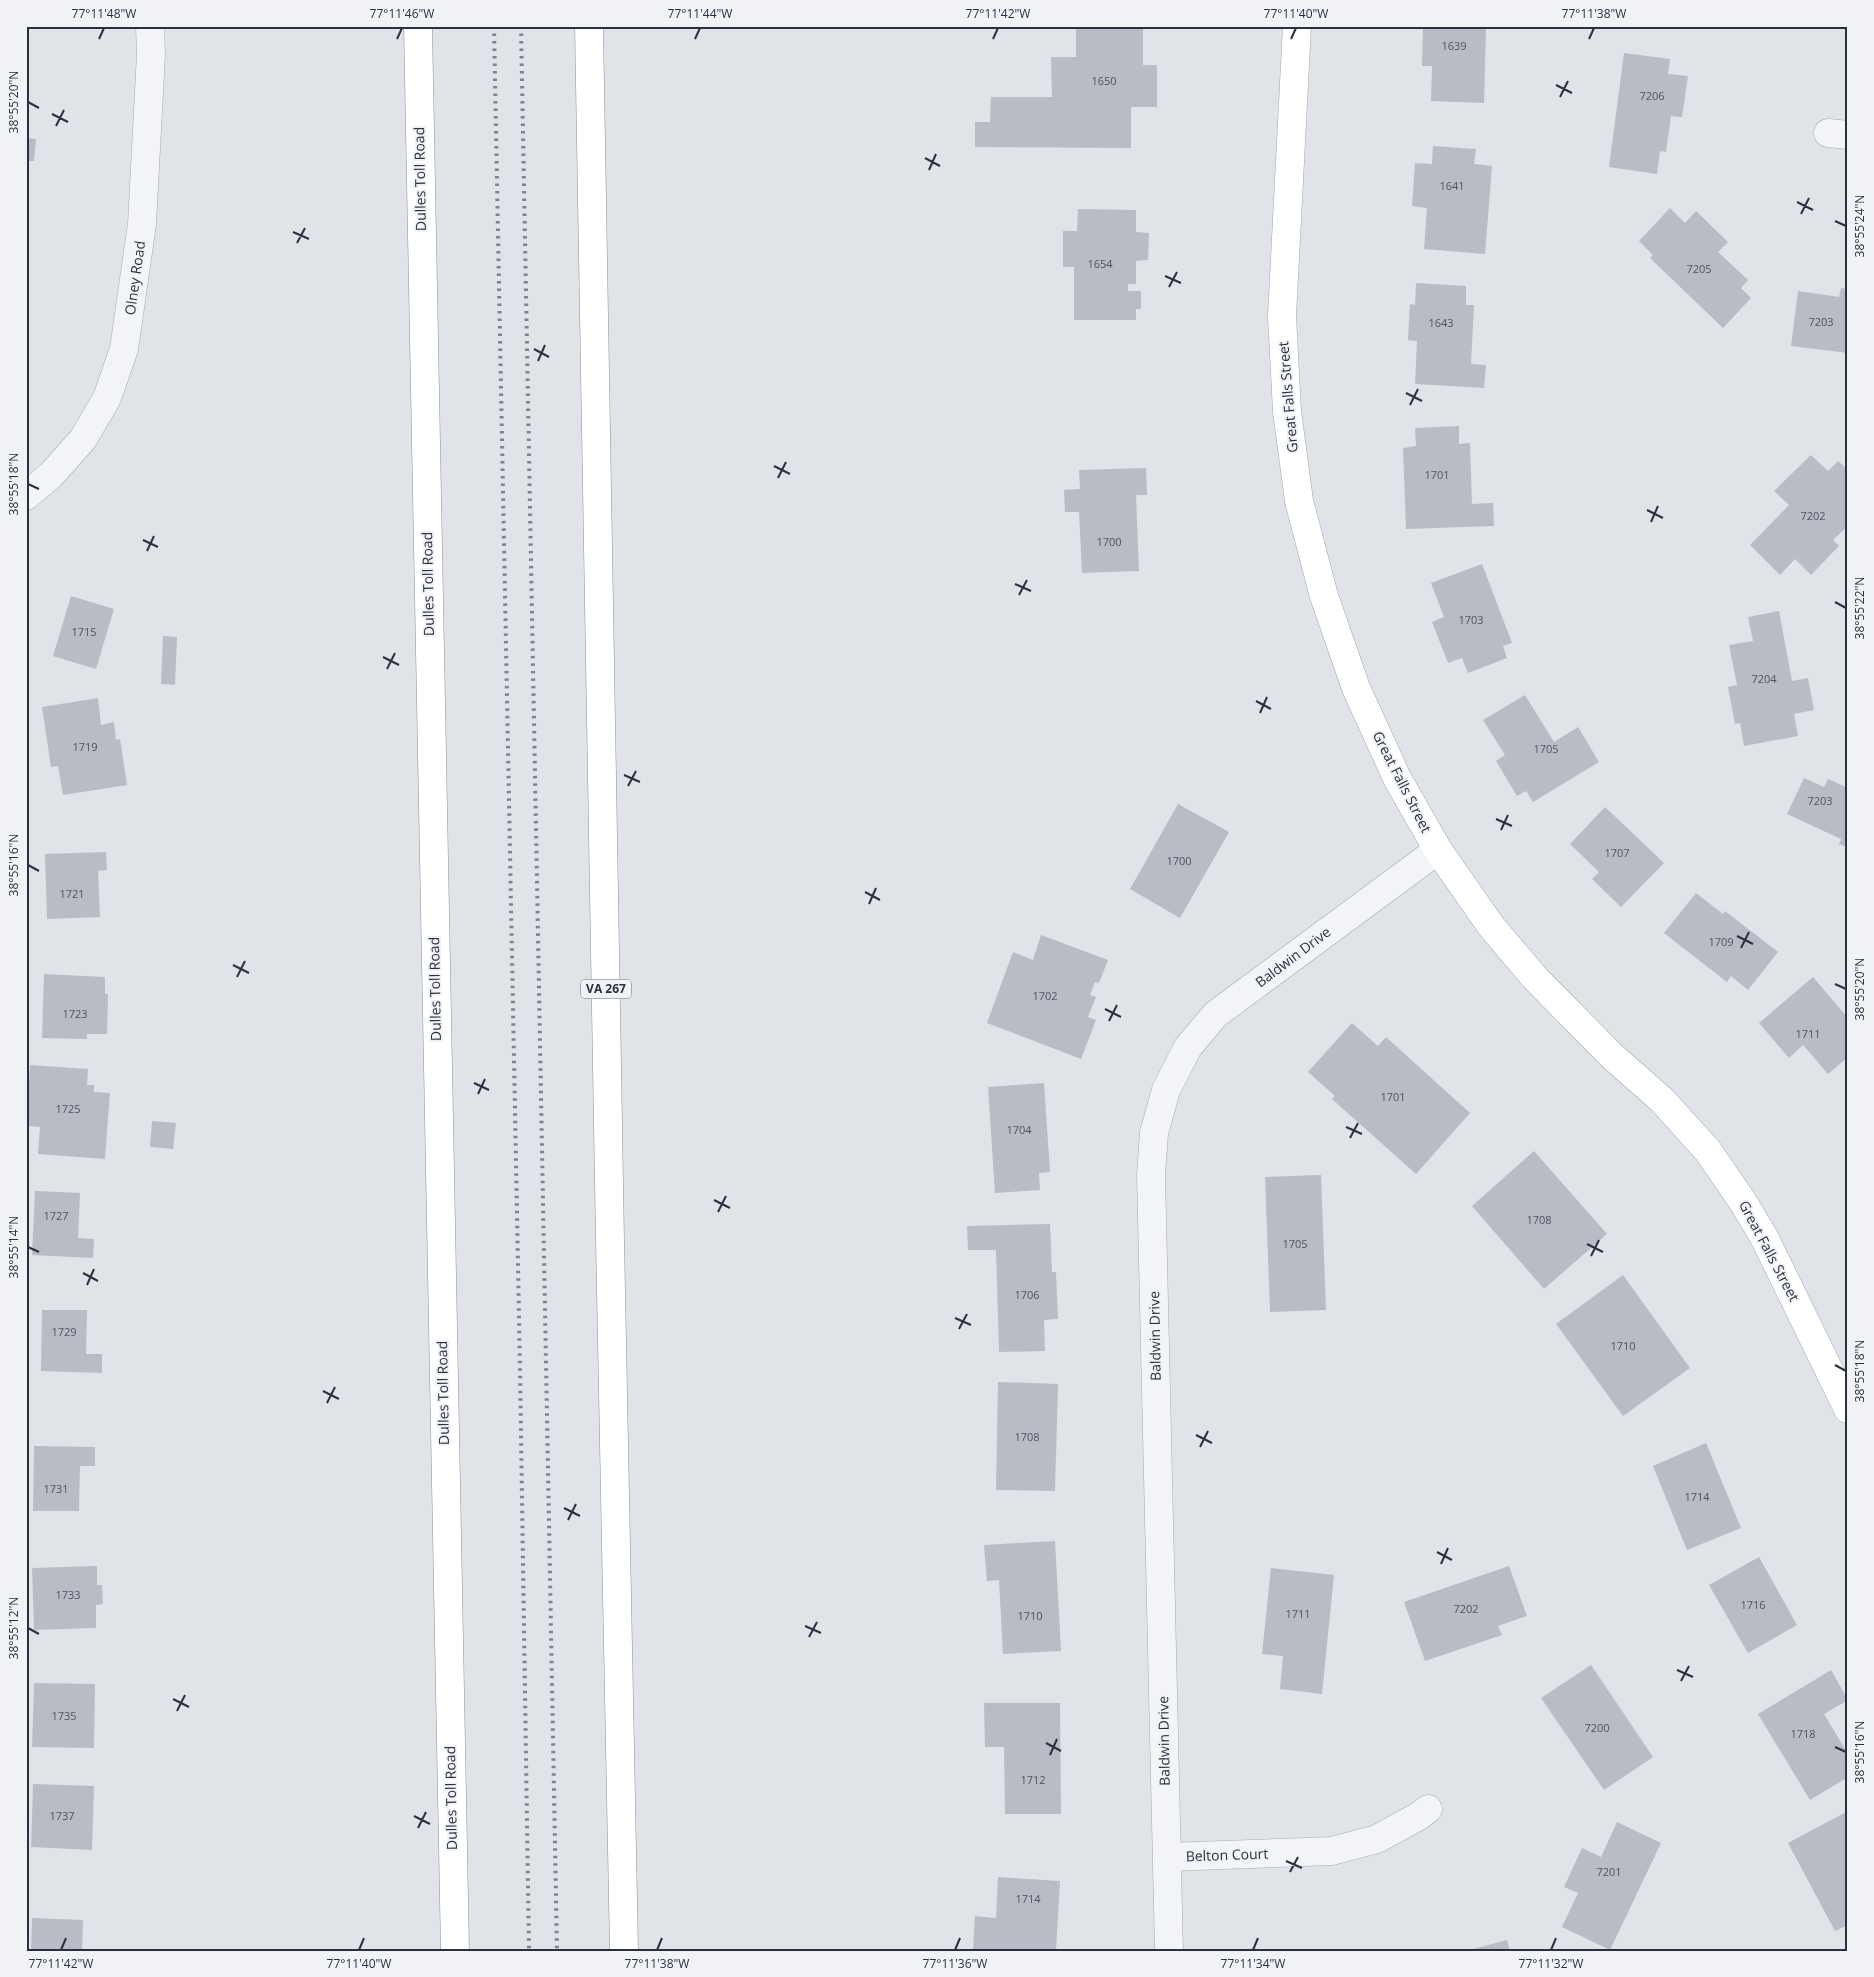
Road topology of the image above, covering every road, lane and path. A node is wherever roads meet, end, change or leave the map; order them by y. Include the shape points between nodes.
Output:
1 (150, 26) edge
2 (418, 26) edge
3 (589, 26) edge
4 (1297, 26) edge
5 (26, 496) edge
6 (1438, 850) junction
7 (1848, 1408) edge
8 (1428, 1809) dead end
9 (1167, 1857) junction
10 (455, 1951) edge
11 (624, 1951) edge
12 (1169, 1951) edge

1 - 5 street, Olney Road via 152,54 142,224 124,349 107,398 83,439 51,476
2 - 10 main road, Dulles Toll Road
3 - 11 main road, VA 267
4 - 6 main road, Great Falls Street via 1282,316 1287,411 1299,501 1324,596 1356,688 1397,778
6 - 7 main road, Great Falls Street via 1491,926 1536,978 1612,1056 1662,1100 1708,1151 1764,1237
6 - 9 street, Baldwin Drive via 1216,1014 1188,1048 1170,1081 1154,1132 1151,1175
8 - 9 street, Belton Court via 1377,1839 1332,1851
9 - 12 street, Baldwin Drive

